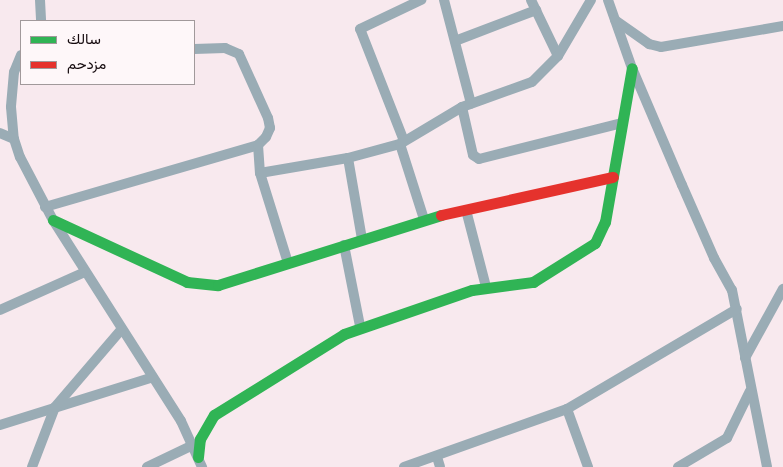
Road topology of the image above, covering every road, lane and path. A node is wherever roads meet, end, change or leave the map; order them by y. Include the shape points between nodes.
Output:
1 (40, 0) edge
2 (421, 0) edge
3 (444, 0) edge
4 (531, 0) edge
5 (591, 0) edge
6 (608, 0) edge
7 (536, 10) junction
8 (41, 20) edge
9 (615, 20) junction
10 (783, 26) edge
11 (455, 41) junction
12 (195, 49) edge
13 (558, 56) junction
14 (20, 58) edge
15 (632, 68) junction
16 (467, 105) junction
17 (622, 124) junction
18 (0, 133) edge
19 (14, 139) junction
20 (402, 142) junction
21 (258, 145) junction
22 (348, 158) junction
23 (260, 173) junction
24 (613, 176) junction
25 (46, 206) junction
26 (466, 210) junction
27 (54, 220) junction
28 (424, 220) junction
29 (362, 239) junction
30 (344, 245) junction
31 (288, 263) junction
32 (86, 272) junction
33 (486, 287) junction
34 (783, 289) edge
35 (737, 309) junction
36 (0, 310) edge
37 (360, 326) junction
38 (121, 330) junction
39 (745, 358) junction
40 (152, 377) junction
41 (750, 391) junction
42 (55, 407) junction
43 (567, 409) junction
44 (0, 425) edge
45 (193, 446) junction
46 (200, 462) edge
47 (438, 462) edge
48 (32, 467) edge
49 (147, 467) edge
50 (404, 467) edge
51 (588, 467) edge
52 (678, 467) edge
53 (767, 467) edge

1 - 8 street
2 - 20 street via 360,29
3 - 11 street
4 - 7 street
5 - 13 street
6 - 9 street
7 - 11 street
7 - 13 street
9 - 10 street via 649,44 661,47
9 - 15 street
11 - 16 street
12 - 21 street via 225,48 239,54 268,118 270,128
13 - 16 street via 532,82
14 - 19 street via 12,86
15 - 17 street
15 - 35 street via 714,258 732,290
16 - 17 street via 473,155 479,159
16 - 20 street
17 - 24 street
18 - 19 street
19 - 25 street
20 - 22 street
20 - 28 street
21 - 23 street
21 - 25 street
22 - 23 street
22 - 29 street
23 - 31 street
24 - 26 street
24 - 33 street via 605,222 595,243 587,250 533,282
25 - 27 street
26 - 28 street
26 - 33 street
27 - 31 street via 201,286 218,285
27 - 32 street
28 - 29 street
29 - 30 street
30 - 31 street
30 - 37 street
32 - 36 street
32 - 38 street
33 - 37 street
34 - 39 street
35 - 39 street
35 - 43 street
37 - 46 street via 214,415 200,439
38 - 40 street
38 - 42 street
39 - 41 street
40 - 42 street
40 - 45 street
41 - 52 street via 727,438
41 - 53 street
42 - 44 street
42 - 48 street
43 - 47 street
43 - 51 street
45 - 46 street
45 - 49 street
47 - 50 street

